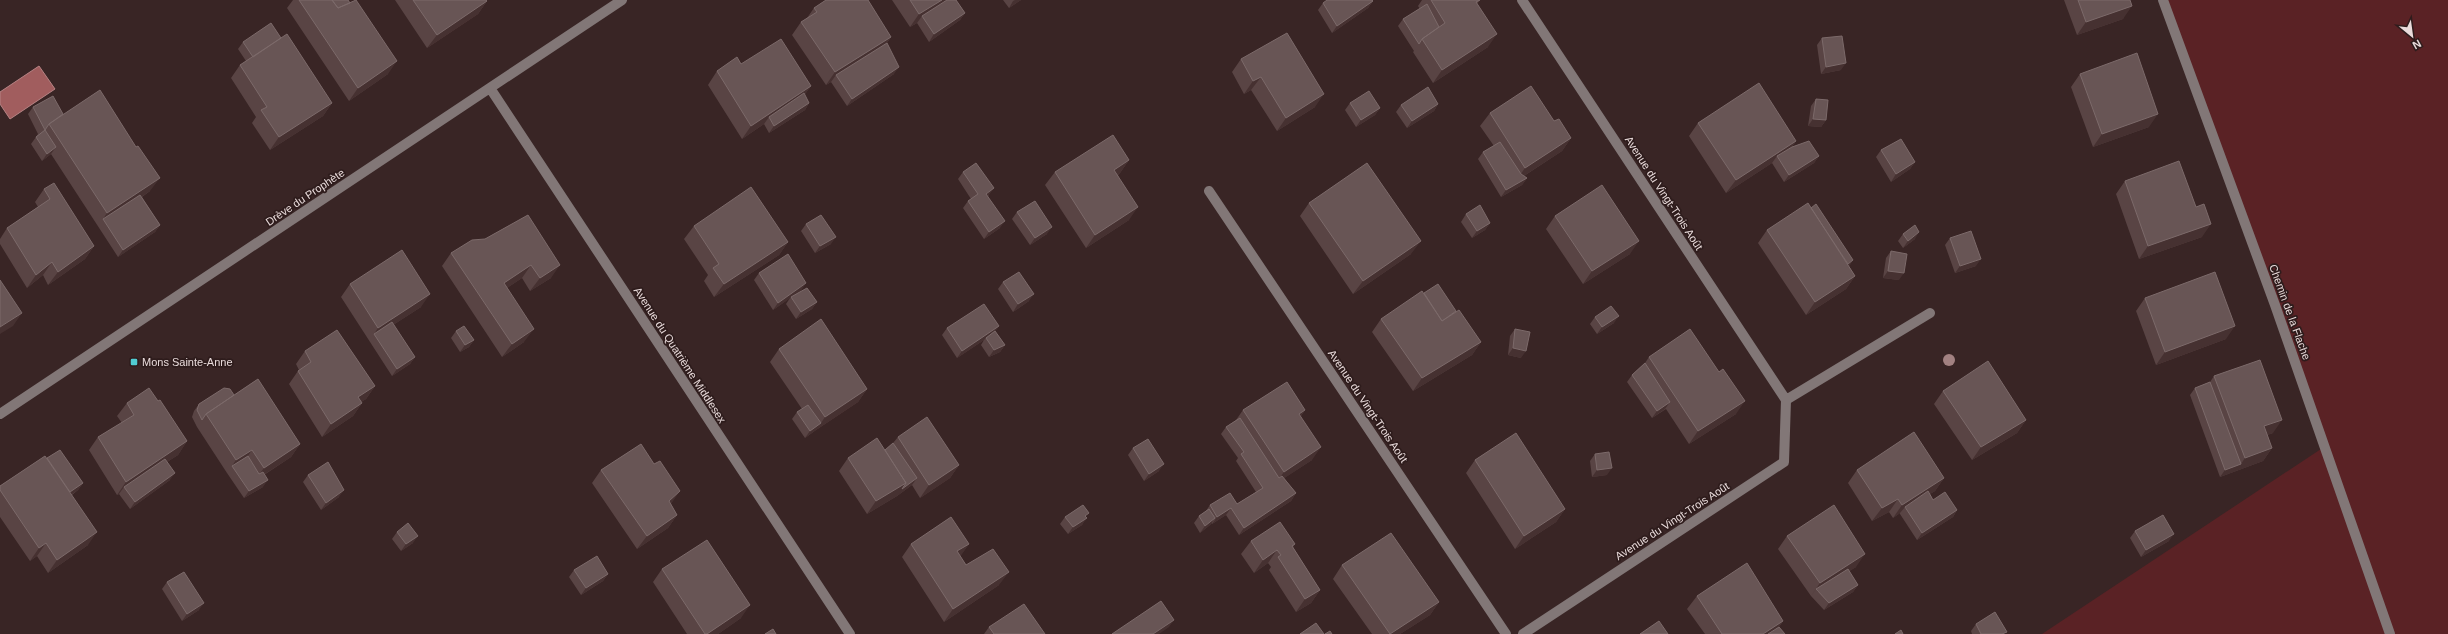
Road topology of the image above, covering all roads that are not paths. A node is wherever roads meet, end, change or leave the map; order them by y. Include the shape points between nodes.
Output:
1 (622, 0) edge
2 (1522, 0) edge
3 (2163, 0) edge
4 (490, 88) junction
5 (1209, 191) dead end
6 (1930, 313) dead end
7 (1786, 400) junction
8 (0, 414) edge
9 (850, 634) edge
10 (1506, 634) edge
11 (1523, 634) edge
12 (2390, 634) edge

1 - 4 street, Drève du Prophète
2 - 7 street, Avenue du Vingt-Trois Août
3 - 12 street, Chemin de la Flache via 2275,305
4 - 8 street, Drève du Prophète
4 - 9 street, Avenue du Quatrième Middlesex
5 - 10 street, Avenue du Vingt-Trois Août
6 - 7 street
7 - 11 street, Avenue du Vingt-Trois Août via 1784,462

